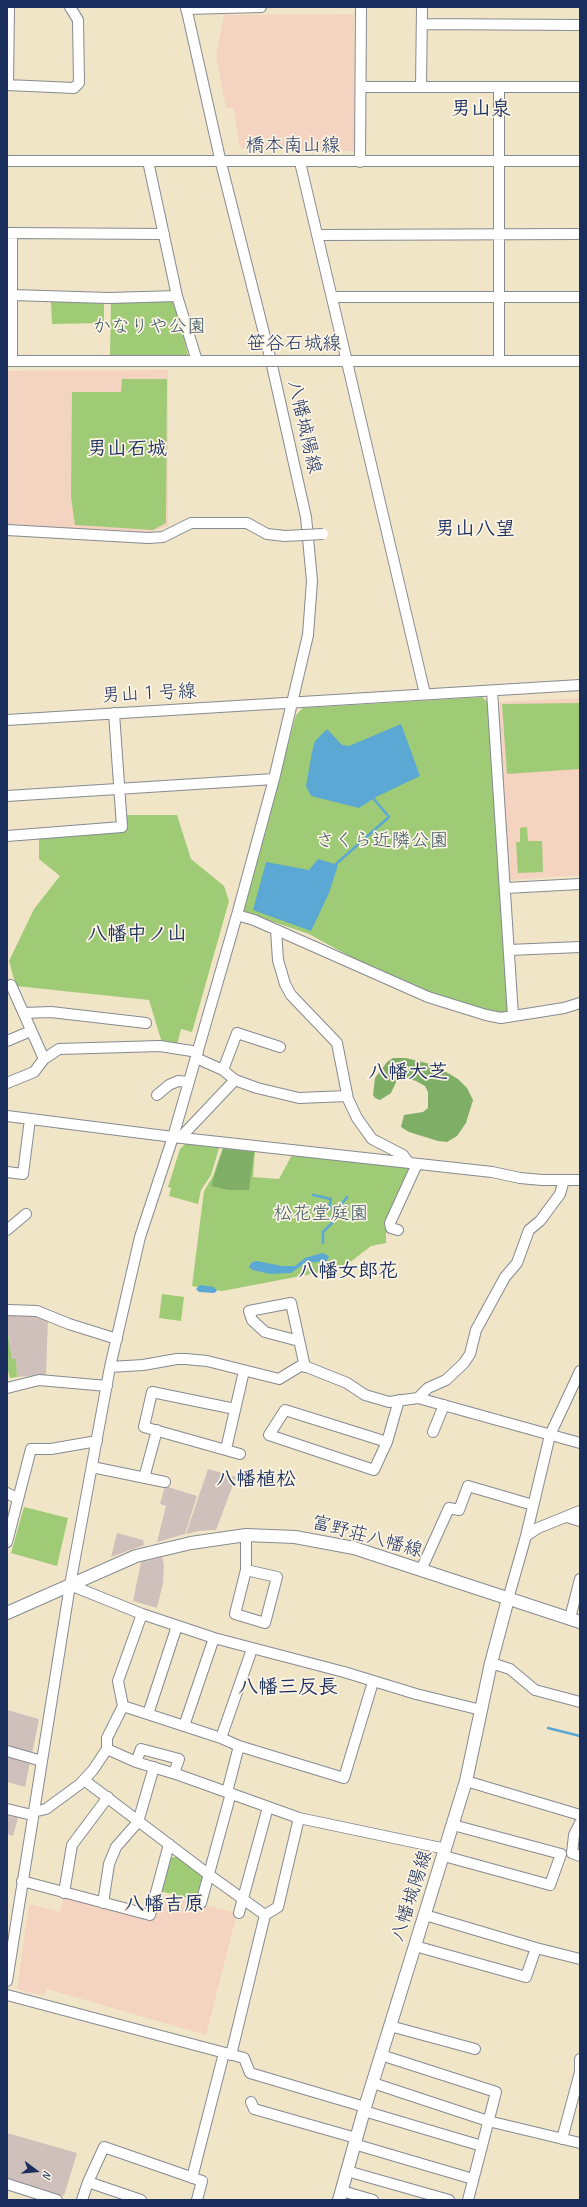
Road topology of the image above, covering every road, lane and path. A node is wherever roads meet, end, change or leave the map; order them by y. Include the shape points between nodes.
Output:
1 (9, 7) edge
2 (70, 7) edge
3 (261, 7) edge
4 (361, 7) edge
5 (422, 7) edge
6 (186, 8) edge
7 (422, 24) junction
8 (580, 25) edge
9 (7, 85) edge
10 (361, 86) junction
11 (421, 87) junction
12 (499, 87) junction
13 (580, 87) edge
14 (7, 161) edge
15 (148, 161) junction
16 (580, 161) edge
17 (300, 162) junction
18 (360, 162) junction
19 (499, 162) junction
20 (221, 163) junction
21 (10, 233) edge
22 (164, 234) junction
23 (499, 234) junction
24 (580, 234) edge
25 (318, 235) junction
26 (11, 295) junction
27 (177, 296) junction
28 (332, 297) junction
29 (499, 297) junction
30 (580, 297) edge
31 (580, 360) edge
32 (10, 361) edge
33 (197, 361) junction
34 (347, 361) junction
35 (499, 361) junction
36 (7, 530) edge
37 (323, 534) dead end
38 (580, 685) edge
39 (492, 691) junction
40 (426, 694) junction
41 (293, 703) junction
42 (114, 713) junction
43 (7, 720) edge
44 (274, 779) junction
45 (120, 789) junction
46 (7, 796) edge
47 (7, 836) edge
48 (580, 884) edge
49 (506, 888) junction
50 (237, 915) junction
51 (276, 930) junction
52 (580, 947) edge
53 (509, 950) junction
54 (10, 984) dead end
55 (580, 1003) edge
56 (24, 1014) junction
57 (514, 1016) junction
58 (146, 1022) dead end
59 (30, 1031) junction
60 (7, 1041) edge
61 (280, 1047) dead end
62 (197, 1055) junction
63 (44, 1059) junction
64 (223, 1070) junction
65 (236, 1080) junction
66 (189, 1082) junction
67 (7, 1083) edge
68 (157, 1095) dead end
69 (347, 1096) junction
70 (7, 1116) edge
71 (30, 1119) junction
72 (177, 1137) junction
73 (413, 1163) junction
74 (7, 1172) edge
75 (564, 1180) junction
76 (580, 1180) edge
77 (26, 1214) dead end
78 (7, 1230) edge
79 (398, 1230) dead end
80 (7, 1310) edge
81 (117, 1339) junction
82 (299, 1341) junction
83 (305, 1366) junction
84 (110, 1367) junction
85 (244, 1371) junction
86 (580, 1371) edge
87 (107, 1386) junction
88 (7, 1388) edge
89 (418, 1398) junction
90 (399, 1400) junction
91 (444, 1405) junction
92 (235, 1409) junction
93 (158, 1430) junction
94 (433, 1432) dead end
95 (550, 1435) junction
96 (97, 1441) junction
97 (387, 1442) junction
98 (580, 1443) edge
99 (226, 1449) junction
100 (240, 1454) dead end
101 (92, 1467) junction
102 (144, 1478) junction
103 (165, 1482) dead end
104 (7, 1494) edge
105 (18, 1499) junction
106 (533, 1505) junction
107 (580, 1511) edge
108 (567, 1517) junction
109 (580, 1522) edge
110 (246, 1535) junction
111 (8, 1536) edge
112 (526, 1536) junction
113 (246, 1570) junction
114 (421, 1570) junction
115 (580, 1579) edge
116 (70, 1585) junction
117 (508, 1599) junction
118 (7, 1613) edge
119 (142, 1614) junction
120 (575, 1620) edge
121 (177, 1626) junction
122 (214, 1638) junction
123 (252, 1649) junction
124 (491, 1663) junction
125 (373, 1682) junction
126 (580, 1702) edge
127 (123, 1706) junction
128 (481, 1710) junction
129 (148, 1714) junction
130 (184, 1726) junction
131 (221, 1738) junction
132 (239, 1746) junction
133 (107, 1749) junction
134 (7, 1751) edge
135 (42, 1761) junction
136 (136, 1762) junction
137 (154, 1767) junction
138 (174, 1774) junction
139 (84, 1780) junction
140 (466, 1781) junction
141 (229, 1793) junction
142 (108, 1797) junction
143 (268, 1807) junction
144 (7, 1809) edge
145 (32, 1814) junction
146 (580, 1815) edge
147 (299, 1818) junction
148 (138, 1822) junction
149 (580, 1823) edge
150 (453, 1825) junction
151 (169, 1844) junction
152 (445, 1852) junction
153 (580, 1856) edge
154 (208, 1874) junction
155 (22, 1881) junction
156 (64, 1893) junction
157 (243, 1898) junction
158 (103, 1902) junction
159 (201, 1903) dead end
160 (239, 1913) dead end
161 (265, 1915) junction
162 (425, 1915) junction
163 (415, 1946) junction
164 (536, 1948) junction
165 (580, 1959) edge
166 (7, 1981) edge
167 (7, 1995) edge
168 (390, 2026) junction
169 (476, 2049) dead end
170 (227, 2054) junction
171 (381, 2055) junction
172 (580, 2059) edge
173 (580, 2072) edge
174 (373, 2082) junction
175 (251, 2102) dead end
176 (364, 2109) junction
177 (488, 2121) junction
178 (562, 2139) junction
179 (355, 2141) junction
180 (580, 2144) edge
181 (482, 2146) junction
182 (347, 2171) junction
183 (192, 2178) junction
184 (473, 2179) junction
185 (88, 2182) junction
186 (7, 2184) edge
187 (340, 2195) edge
188 (57, 2200) edge
189 (82, 2200) edge
190 (141, 2200) edge
191 (197, 2200) edge
192 (373, 2200) edge
193 (449, 2200) edge
194 (468, 2200) edge

1 - 9 street
2 - 9 street via 78,20 79,83 74,88
3 - 6 street
4 - 10 street
5 - 7 street
6 - 20 street, 八幡城陽線
7 - 8 street
7 - 11 street
10 - 11 street
10 - 18 street
11 - 12 street
12 - 13 street
12 - 19 street
14 - 15 street, 橋本南山線
15 - 20 street, 橋本南山線
15 - 22 street
16 - 19 street, 橋本南山線
17 - 18 street, 橋本南山線
17 - 20 street, 橋本南山線
17 - 25 street
18 - 19 street, 橋本南山線
19 - 23 street
20 - 41 street, 八幡城陽線 via 271,361 306,517 311,596 308,635
21 - 22 street
21 - 26 street
22 - 27 street
23 - 24 street
23 - 25 street
23 - 29 street
25 - 28 street
26 - 27 street via 109,298
26 - 32 street
27 - 33 street
28 - 29 street
28 - 34 street
29 - 30 street
29 - 35 street
31 - 35 street, 笹谷石城線
32 - 33 street, 笹谷石城線
33 - 34 street, 笹谷石城線, bridge
34 - 35 street, 笹谷石城線
34 - 40 street
36 - 37 street, bridge via 148,538 163,537 191,523 247,523 267,534
38 - 39 street, 男山１号線
39 - 40 street, 男山１号線
39 - 49 street
40 - 41 street, 男山１号線
41 - 42 street, 男山１号線
41 - 44 street, 八幡城陽線
42 - 43 street, 男山１号線
42 - 45 street
44 - 45 street
44 - 50 street, 八幡城陽線
45 - 46 street
45 - 47 street via 122,827
48 - 49 street
49 - 53 street
50 - 51 street
50 - 62 street, 八幡城陽線
51 - 57 street via 428,997 486,1015 501,1018
51 - 69 street via 278,960 285,984 291,995 337,1043
52 - 53 street
53 - 57 street
54 - 56 street
55 - 57 street
56 - 58 street via 51,1012
56 - 59 street
59 - 60 street
59 - 63 street
61 - 64 street via 237,1033
62 - 63 street via 160,1046 59,1049
62 - 64 street
62 - 66 street, 八幡城陽線
63 - 67 street via 34,1072
64 - 65 street
65 - 69 street via 299,1098
65 - 72 street
66 - 68 street via 169,1085
66 - 72 street, 八幡城陽線
69 - 73 street via 357,1118 372,1139
70 - 71 street
71 - 72 street
71 - 74 street via 23,1174
72 - 73 street
72 - 81 street, 八幡城陽線 via 140,1237
73 - 75 street via 492,1172 520,1178
73 - 79 street via 390,1223 391,1228
75 - 76 street
75 - 89 street via 560,1194 530,1230 517,1263 506,1277 476,1330 470,1354 464,1363 446,1380 428,1388
77 - 78 street
80 - 81 street via 37,1311
81 - 84 street, 八幡城陽線
82 - 82 street via 291,1303 249,1311 252,1320 265,1332
82 - 83 street
83 - 85 street via 302,1365 279,1379
83 - 90 street via 347,1383 365,1395 389,1402
84 - 85 street via 177,1359 207,1361
84 - 87 street, 八幡城陽線
85 - 92 street
86 - 95 street
87 - 88 street via 39,1380
87 - 96 street, 八幡城陽線
89 - 90 street
89 - 91 street
90 - 97 street
91 - 94 street
91 - 95 street
92 - 93 street via 152,1392 144,1427
92 - 99 street
93 - 99 street
93 - 102 street
95 - 98 street
95 - 106 street
96 - 101 street, 八幡城陽線
96 - 105 street via 51,1449 31,1448
97 - 97 street via 374,1470 269,1435 285,1410
99 - 100 street
101 - 102 street
101 - 116 street, 八幡城陽線
102 - 103 street
104 - 105 street
105 - 111 street
106 - 112 street
106 - 114 street via 468,1486 460,1510 449,1508
107 - 108 street
108 - 109 street
108 - 112 street via 538,1528
110 - 113 street
110 - 114 main road, 富野荘八幡線 via 295,1537 328,1542
110 - 116 main road, 富野荘八幡線 via 192,1543 136,1556
112 - 117 street
113 - 113 street via 235,1614 265,1623 276,1577
114 - 117 main road, 富野荘八幡線
115 - 120 street
116 - 118 main road, 富野荘八幡線
116 - 119 street
116 - 135 street, 八幡城陽線
117 - 120 main road, 富野荘八幡線
117 - 124 main road, 八幡城陽線
119 - 121 street
119 - 127 street via 118,1681
121 - 122 street
121 - 129 street
122 - 123 street
122 - 130 street
123 - 125 street via 344,1672
123 - 131 street
124 - 126 street via 510,1669 535,1690
124 - 128 main road, 八幡城陽線
125 - 128 street
125 - 132 street via 344,1778
127 - 129 street
127 - 133 street via 108,1738
128 - 140 main road, 八幡城陽線
129 - 130 street
130 - 131 street
131 - 132 street
132 - 141 street
133 - 136 street
133 - 139 street
134 - 135 street
135 - 145 street, 八幡城陽線
136 - 137 street
136 - 138 street via 141,1749 179,1760
137 - 138 street
137 - 148 street
138 - 141 street
139 - 142 street
139 - 145 street via 46,1809
140 - 146 street
140 - 150 main road, 八幡城陽線
141 - 143 street
141 - 154 street
142 - 148 street
142 - 156 street via 72,1845
143 - 147 street
143 - 157 street
144 - 145 street
145 - 155 street, 八幡城陽線
147 - 152 street
147 - 161 street via 278,1907
148 - 151 street
148 - 158 street via 116,1847 109,1864
149 - 153 street via 574,1835 572,1854
150 - 152 main road, 八幡城陽線
150 - 152 street via 561,1854 550,1885
151 - 154 street
151 - 158 street via 150,1915
152 - 162 main road, 八幡城陽線
154 - 157 street
154 - 159 street
155 - 156 street
155 - 166 street, 八幡城陽線
156 - 158 street
157 - 160 street
157 - 161 street
161 - 170 street
162 - 163 main road, 八幡城陽線
162 - 164 street
163 - 164 street via 526,1977
163 - 168 main road, 八幡城陽線
164 - 165 street
167 - 170 street
168 - 169 street
168 - 171 main road, 八幡城陽線
170 - 176 street via 244,2058 250,2073
170 - 183 street
171 - 174 main road, 八幡城陽線
171 - 177 street via 496,2092
172 - 173 street
173 - 178 street
174 - 176 main road, 八幡城陽線
174 - 177 street
175 - 179 street via 254,2109
176 - 179 main road, 八幡城陽線
176 - 181 street
177 - 178 street
177 - 181 street
178 - 180 street
179 - 182 main road, 八幡城陽線
179 - 184 street
181 - 184 street
182 - 187 main road, 八幡城陽線
182 - 193 street
183 - 185 street via 104,2147
183 - 191 street via 202,2181
184 - 194 street
185 - 189 street
185 - 190 street
186 - 188 street
187 - 192 street

